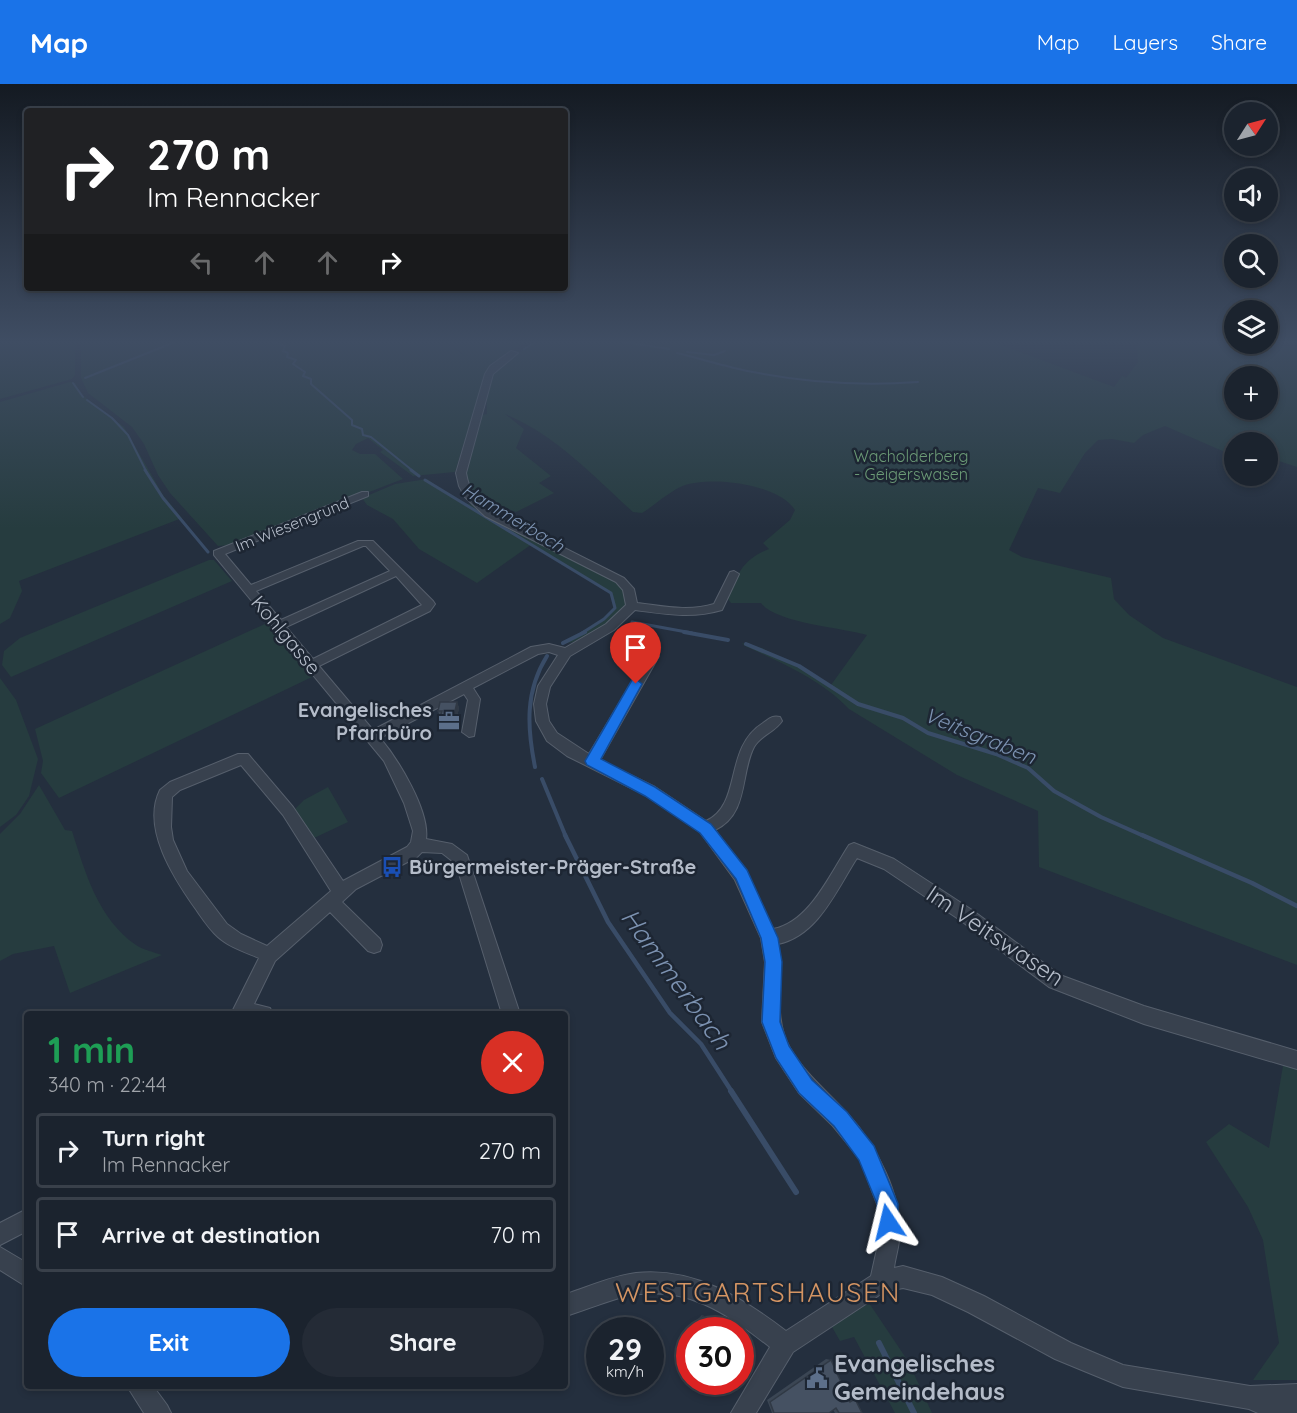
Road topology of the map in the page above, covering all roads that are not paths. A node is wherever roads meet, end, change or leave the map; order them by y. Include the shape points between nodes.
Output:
1 (481, 404) edge
2 (365, 494) dead end
3 (219, 553) joint
4 (398, 571) junction
5 (734, 574) dead end
6 (249, 590) junction
7 (632, 606) junction
8 (279, 626) junction
9 (566, 653) junction
10 (653, 656) dead end
11 (311, 665) junction
12 (465, 686) junction
13 (775, 721) dead end
14 (469, 732) dead end
15 (371, 737) junction
16 (592, 761) junction
17 (705, 828) junction
18 (418, 846) junction
19 (335, 897) junction
20 (770, 938) junction
21 (374, 945) dead end
22 (269, 955) junction
23 (241, 1011) edge
24 (510, 1011) edge
25 (1297, 1060) edge
26 (24, 1221) edge
27 (0, 1235) edge
28 (0, 1258) edge
29 (24, 1274) edge
30 (880, 1282) junction
31 (568, 1304) edge
32 (785, 1344) junction
33 (140, 1389) edge
34 (1297, 1396) edge
35 (1250, 1398) junction
36 (159, 1413) edge
37 (743, 1413) edge
38 (1294, 1413) edge

1 - 7 street via 461,473 462,485 476,506 620,580 628,589
2 - 3 street, Im Wiesengrund
3 - 6 street, Kohlgasse
4 - 6 street via 369,543 362,543
4 - 8 street
4 - 11 street via 429,604 426,608
5 - 7 street via 718,607 705,613
6 - 8 street, Kohlgasse
7 - 9 street via 612,626
8 - 11 street, Kohlgasse
9 - 12 street via 549,648 535,650
9 - 16 street via 544,686 540,704 543,721 552,737
10 - 16 street
11 - 15 street, Kohlgasse
12 - 14 street via 474,699
12 - 15 street
13 - 17 street via 758,730 749,741 736,793 723,818
15 - 18 street, Kohlgasse via 389,758 411,803 420,831
16 - 17 street via 650,791
17 - 20 street via 741,875
18 - 19 street
18 - 24 street via 451,849 462,860
19 - 21 street
19 - 22 street
19 - 22 street via 288,811 243,758 175,786 165,794 166,844 173,863 217,926 230,937
20 - 25 street, Im Veitswasen via 790,934 815,911 854,850 889,864 1055,981 1144,1015
20 - 30 street via 771,1022 782,1052 806,1086 867,1153 887,1204 889,1240
22 - 23 street
26 - 27 street
28 - 29 street
30 - 32 street
30 - 35 street via 903,1277 934,1285 1063,1351 1123,1376
31 - 32 street via 636,1284 684,1284 728,1301
32 - 37 street
33 - 36 street
34 - 35 street
35 - 38 street

